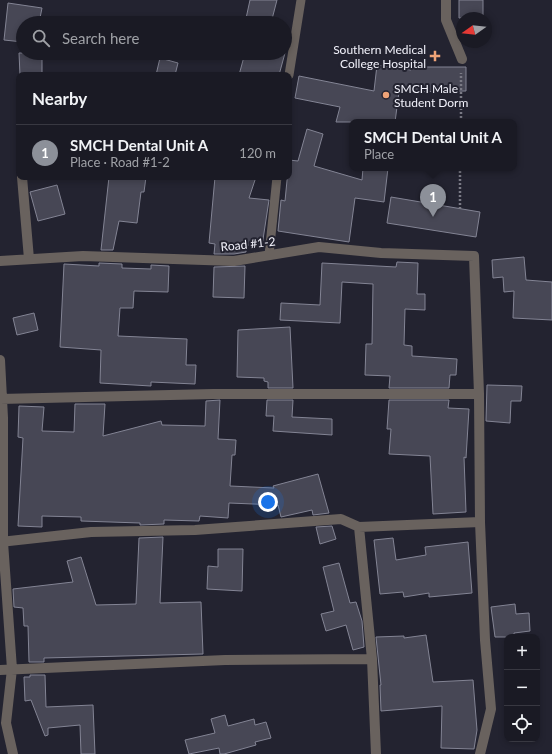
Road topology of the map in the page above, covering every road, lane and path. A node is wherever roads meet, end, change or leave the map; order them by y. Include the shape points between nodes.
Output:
1 (301, 0) edge
2 (446, 0) edge
3 (292, 56) edge
4 (462, 58) joint
5 (291, 60) edge
6 (289, 72) edge
7 (461, 119) edge
8 (460, 171) edge
9 (22, 180) edge
10 (277, 180) edge
11 (460, 209) dead end
12 (269, 255) junction
13 (29, 259) junction
14 (0, 261) edge
15 (0, 360) edge
16 (479, 394) junction
17 (1, 399) edge
18 (480, 522) junction
19 (359, 527) junction
20 (1, 542) edge
21 (372, 659) junction
22 (12, 669) junction
23 (0, 670) edge
24 (13, 754) edge
25 (376, 754) edge
26 (480, 754) edge

1 - 3 lane
2 - 4 street via 446,20
4 - 7 path
5 - 6 lane
8 - 11 path
9 - 13 street
10 - 12 lane
12 - 13 street, Road #1-2 via 234,261 83,256
12 - 16 street, Road #1-2 via 319,247 381,253 474,256
13 - 14 street, Road #1-2
15 - 17 street
16 - 17 street via 213,394
16 - 18 street
17 - 20 street
18 - 19 street
18 - 26 street via 491,709
19 - 20 street via 341,519 195,530 90,532
19 - 21 street
20 - 22 street
21 - 22 street via 225,660
21 - 25 street
22 - 23 street
22 - 24 street via 6,722

